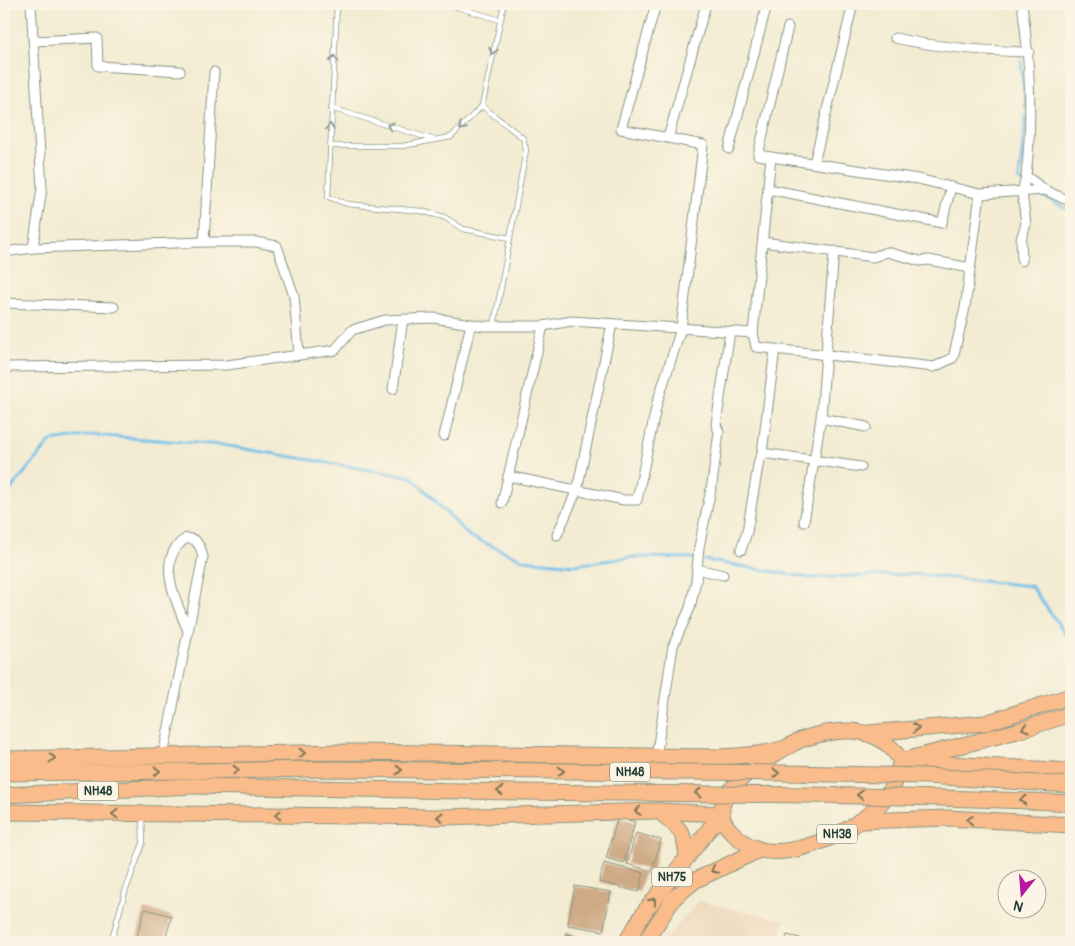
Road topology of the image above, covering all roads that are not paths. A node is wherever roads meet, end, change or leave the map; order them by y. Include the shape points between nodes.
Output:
1 (32, 4) edge
2 (337, 4) edge
3 (447, 4) edge
4 (504, 4) edge
5 (656, 4) edge
6 (706, 4) edge
7 (767, 4) edge
8 (853, 4) edge
9 (1022, 4) edge
10 (500, 20) junction
11 (788, 27) dead end
12 (894, 38) dead end
13 (34, 41) junction
14 (1029, 52) junction
15 (180, 71) dead end
16 (214, 72) dead end
17 (482, 106) junction
18 (331, 108) junction
19 (668, 138) junction
20 (437, 140) junction
21 (330, 146) junction
22 (729, 149) dead end
23 (771, 157) junction
24 (814, 163) junction
25 (1026, 176) junction
26 (951, 187) junction
27 (768, 189) junction
28 (1046, 190) junction
29 (1022, 192) junction
30 (980, 194) junction
31 (1071, 202) edge
32 (510, 238) junction
33 (204, 242) junction
34 (763, 242) junction
35 (33, 248) junction
36 (834, 251) junction
37 (4, 252) edge
38 (1022, 261) dead end
39 (970, 268) junction
40 (4, 303) edge
41 (114, 307) dead end
42 (403, 319) junction
43 (471, 324) junction
44 (612, 324) junction
45 (494, 326) junction
46 (543, 326) junction
47 (680, 329) junction
48 (730, 332) junction
49 (754, 333) junction
50 (775, 350) junction
51 (299, 355) junction
52 (828, 355) junction
53 (4, 367) edge
54 (393, 389) dead end
55 (821, 418) junction
56 (866, 427) dead end
57 (444, 436) dead end
58 (762, 453) junction
59 (815, 461) junction
60 (862, 467) dead end
61 (508, 476) junction
62 (577, 490) junction
63 (502, 502) dead end
64 (804, 522) dead end
65 (557, 535) dead end
66 (741, 550) dead end
67 (697, 569) junction
68 (724, 575) dead end
69 (188, 631) junction
70 (1071, 696) edge
71 (1071, 714) edge
72 (868, 733) junction
73 (785, 748) junction
74 (163, 756) junction
75 (656, 758) junction
76 (4, 759) edge
77 (901, 762) junction
78 (1071, 771) edge
79 (4, 772) edge
80 (1071, 785) edge
81 (4, 795) edge
82 (1071, 803) edge
83 (658, 811) junction
84 (4, 812) edge
85 (142, 814) junction
86 (721, 814) junction
87 (859, 821) junction
88 (998, 821) junction
89 (1071, 824) edge
90 (1071, 832) edge
91 (759, 850) junction
92 (687, 858) junction
93 (111, 942) edge
94 (626, 942) edge
95 (645, 942) edge

1 - 13 street
18 -> 2 lane
3 - 10 lane
4 - 10 lane
5 - 19 street via 621,129
6 - 19 street
7 - 22 street
8 - 24 street
9 - 14 street
10 -> 17 lane
11 - 23 street via 758,155
12 - 14 street via 969,50
13 - 15 street via 97,38 98,66
13 - 35 street via 42,188
14 - 25 street via 1030,143
16 - 33 street
17 -> 20 lane via 451,137
17 - 32 lane via 523,138 526,150
20 -> 18 lane
21 -> 18 lane
19 - 47 street via 703,144
20 - 21 lane via 402,146
21 - 32 lane via 328,198 347,204 421,211 444,217 463,229
23 - 24 street
23 - 27 street
24 - 26 street
25 - 28 street
25 - 29 street
26 - 27 street via 942,223
26 - 30 street
27 - 34 street
28 - 29 street
28 - 31 street
29 - 30 street
29 - 38 street via 1026,224 1021,239
30 - 39 street
32 - 45 lane
33 - 35 street
33 - 51 street via 256,242 277,246 294,296
34 - 36 street
34 - 49 street
35 - 37 street
36 - 39 street via 873,257 887,252 920,261
36 - 52 street
39 - 52 street via 965,308 953,358 934,367
40 - 41 street
42 - 43 street via 434,318
42 - 51 street via 385,320 352,330 335,350
42 - 54 street
43 - 45 street
43 - 57 street
44 - 46 street via 572,321
44 - 47 street
44 - 62 street
45 - 46 street
46 - 61 street
47 - 48 street
47 - 62 street via 657,403 636,500
48 - 49 street
48 - 67 street via 716,424 719,432
49 - 50 street via 756,347
50 - 52 street
50 - 58 street
51 - 53 street via 227,366
52 - 55 street
55 - 56 street
55 - 59 street
58 - 59 street
58 - 66 street
59 - 60 street
59 - 64 street
61 - 62 street
61 - 63 street
62 - 65 street
67 - 68 street
67 - 75 street via 690,608 673,646
69 - 69 street via 202,557 195,540 188,538 179,544 172,556 170,571 170,584
69 - 74 street
72 -> 70 highway via 985,722
71 -> 77 highway
72 - 73 highway via 836,732 804,738
72 - 77 highway via 894,749
73 - 75 highway via 748,755
73 - 86 highway via 734,786 724,800
74 -> 75 highway via 350,752
76 -> 74 highway
77 - 78 highway
77 - 87 highway, NH38 via 895,782 884,800
79 -> 80 highway, NH48, bridge via 335,769 795,773 926,776
82 -> 81 highway, NH48, bridge via 793,793 193,786
83 -> 85 highway via 442,817
83 - 86 highway
83 - 92 highway via 682,832
85 -> 84 highway
85 - 93 lane via 143,843
86 - 91 highway, NH38 via 727,827 738,838
86 - 92 highway, NH75
88 -> 87 highway via 948,818
87 - 91 highway, NH38 via 803,848
88 - 89 highway
88 - 90 highway
91 -> 95 highway, NH75 via 696,880 674,898
94 -> 92 highway, NH75 via 645,911

